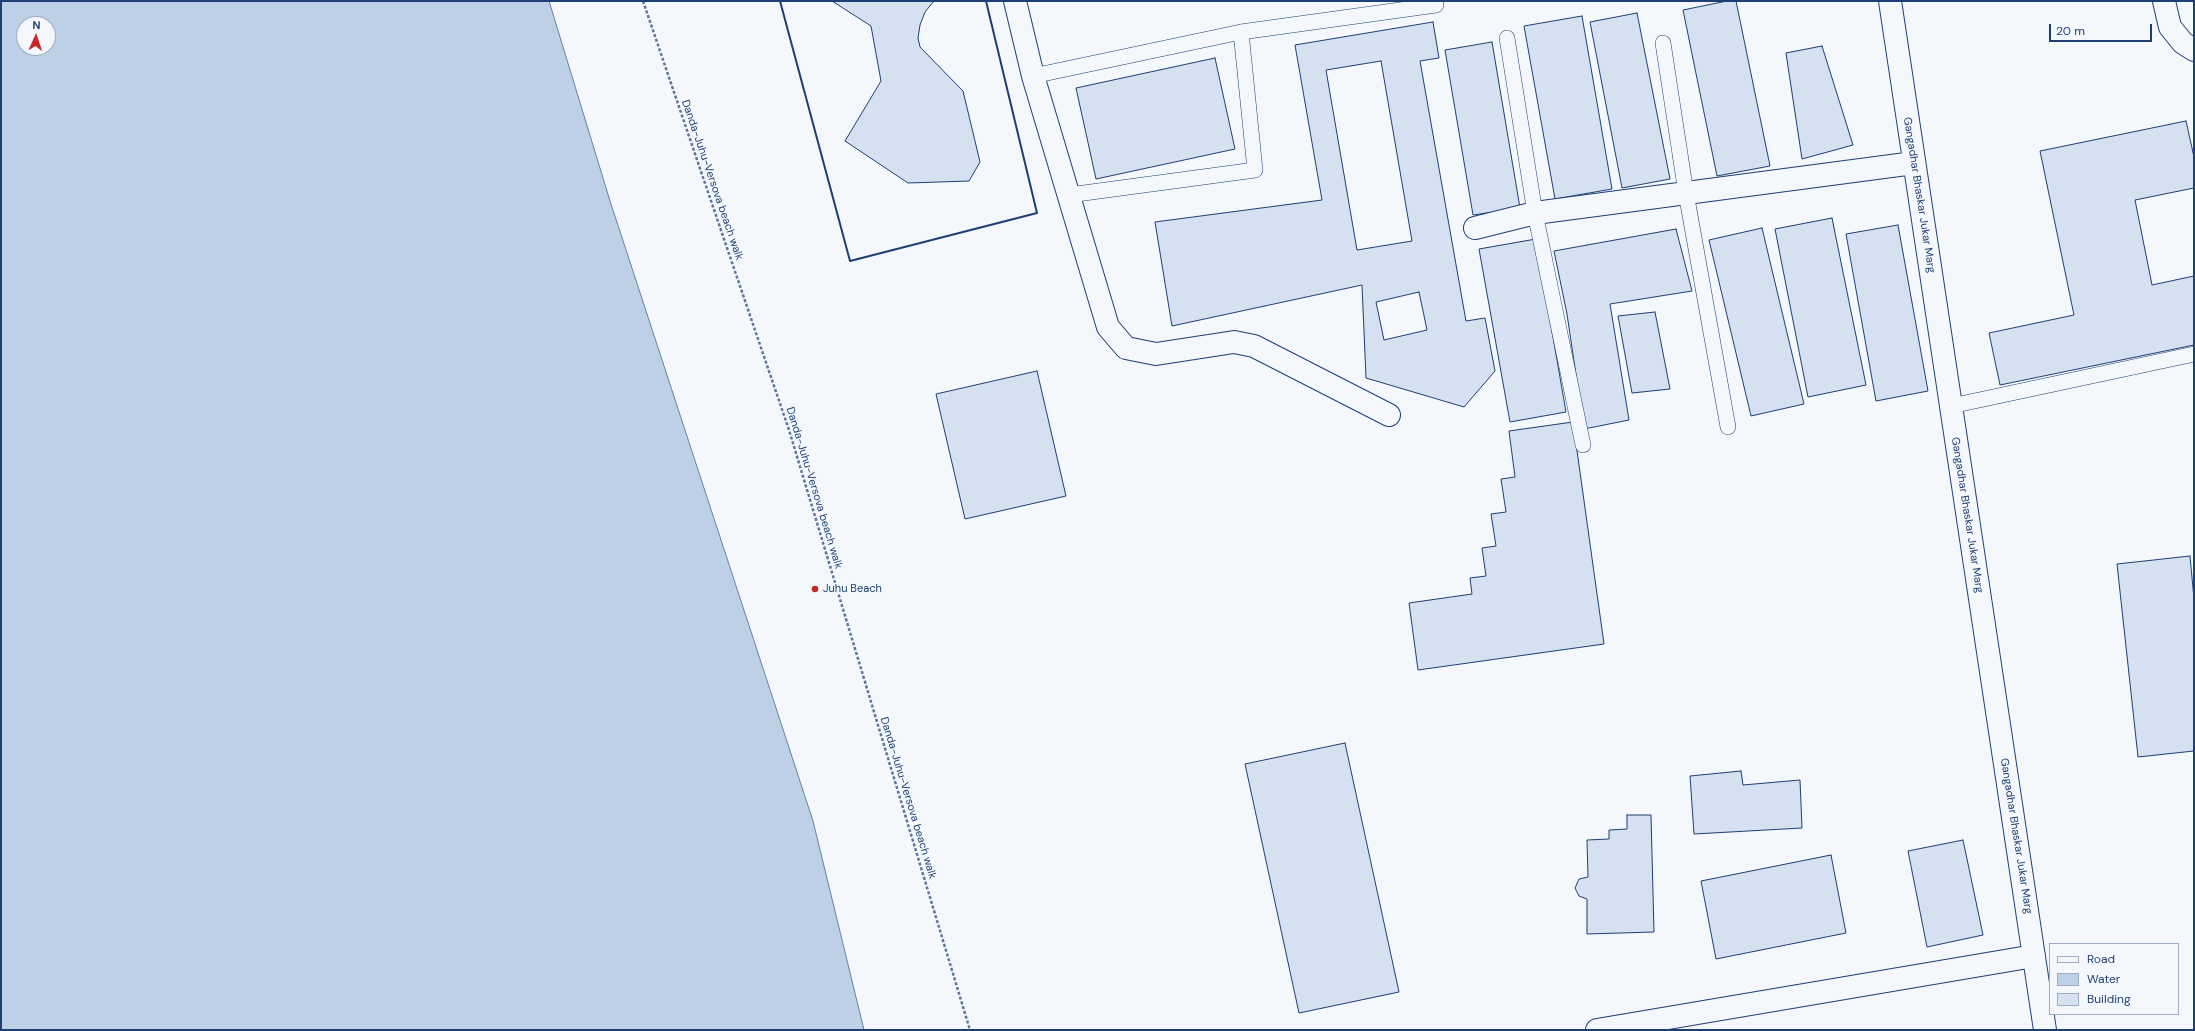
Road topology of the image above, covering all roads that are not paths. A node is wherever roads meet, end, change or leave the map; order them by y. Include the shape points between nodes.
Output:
1 (1015, 1) edge
2 (1890, 1) edge
3 (2164, 1) edge
4 (1436, 5) dead end
5 (1241, 32) junction
6 (1507, 38) dead end
7 (1663, 42) dead end
8 (2194, 50) edge
9 (1033, 76) junction
10 (1914, 163) junction
11 (1686, 193) junction
12 (1069, 195) junction
13 (1535, 213) junction
14 (1475, 228) dead end
15 (2194, 354) edge
16 (1951, 406) junction
17 (1389, 414) dead end
18 (1728, 427) dead end
19 (1583, 445) dead end
20 (2034, 956) junction
21 (1597, 1030) edge
22 (2045, 1030) edge

1 - 9 street
2 - 10 street, Gangadhar Bhaskar Jukar Marg
3 - 8 street via 2170,28 2183,43
4 - 5 lane
5 - 9 lane
5 - 12 lane via 1255,170
6 - 13 lane
7 - 11 lane
9 - 12 street
10 - 11 street
10 - 16 street, Gangadhar Bhaskar Jukar Marg
11 - 13 street
11 - 18 lane
12 - 17 street via 1108,327 1126,348 1156,354 1234,342 1254,346
13 - 14 street
13 - 19 lane
15 - 16 lane
16 - 20 street, Gangadhar Bhaskar Jukar Marg
20 - 21 street
20 - 22 street, Gangadhar Bhaskar Jukar Marg

